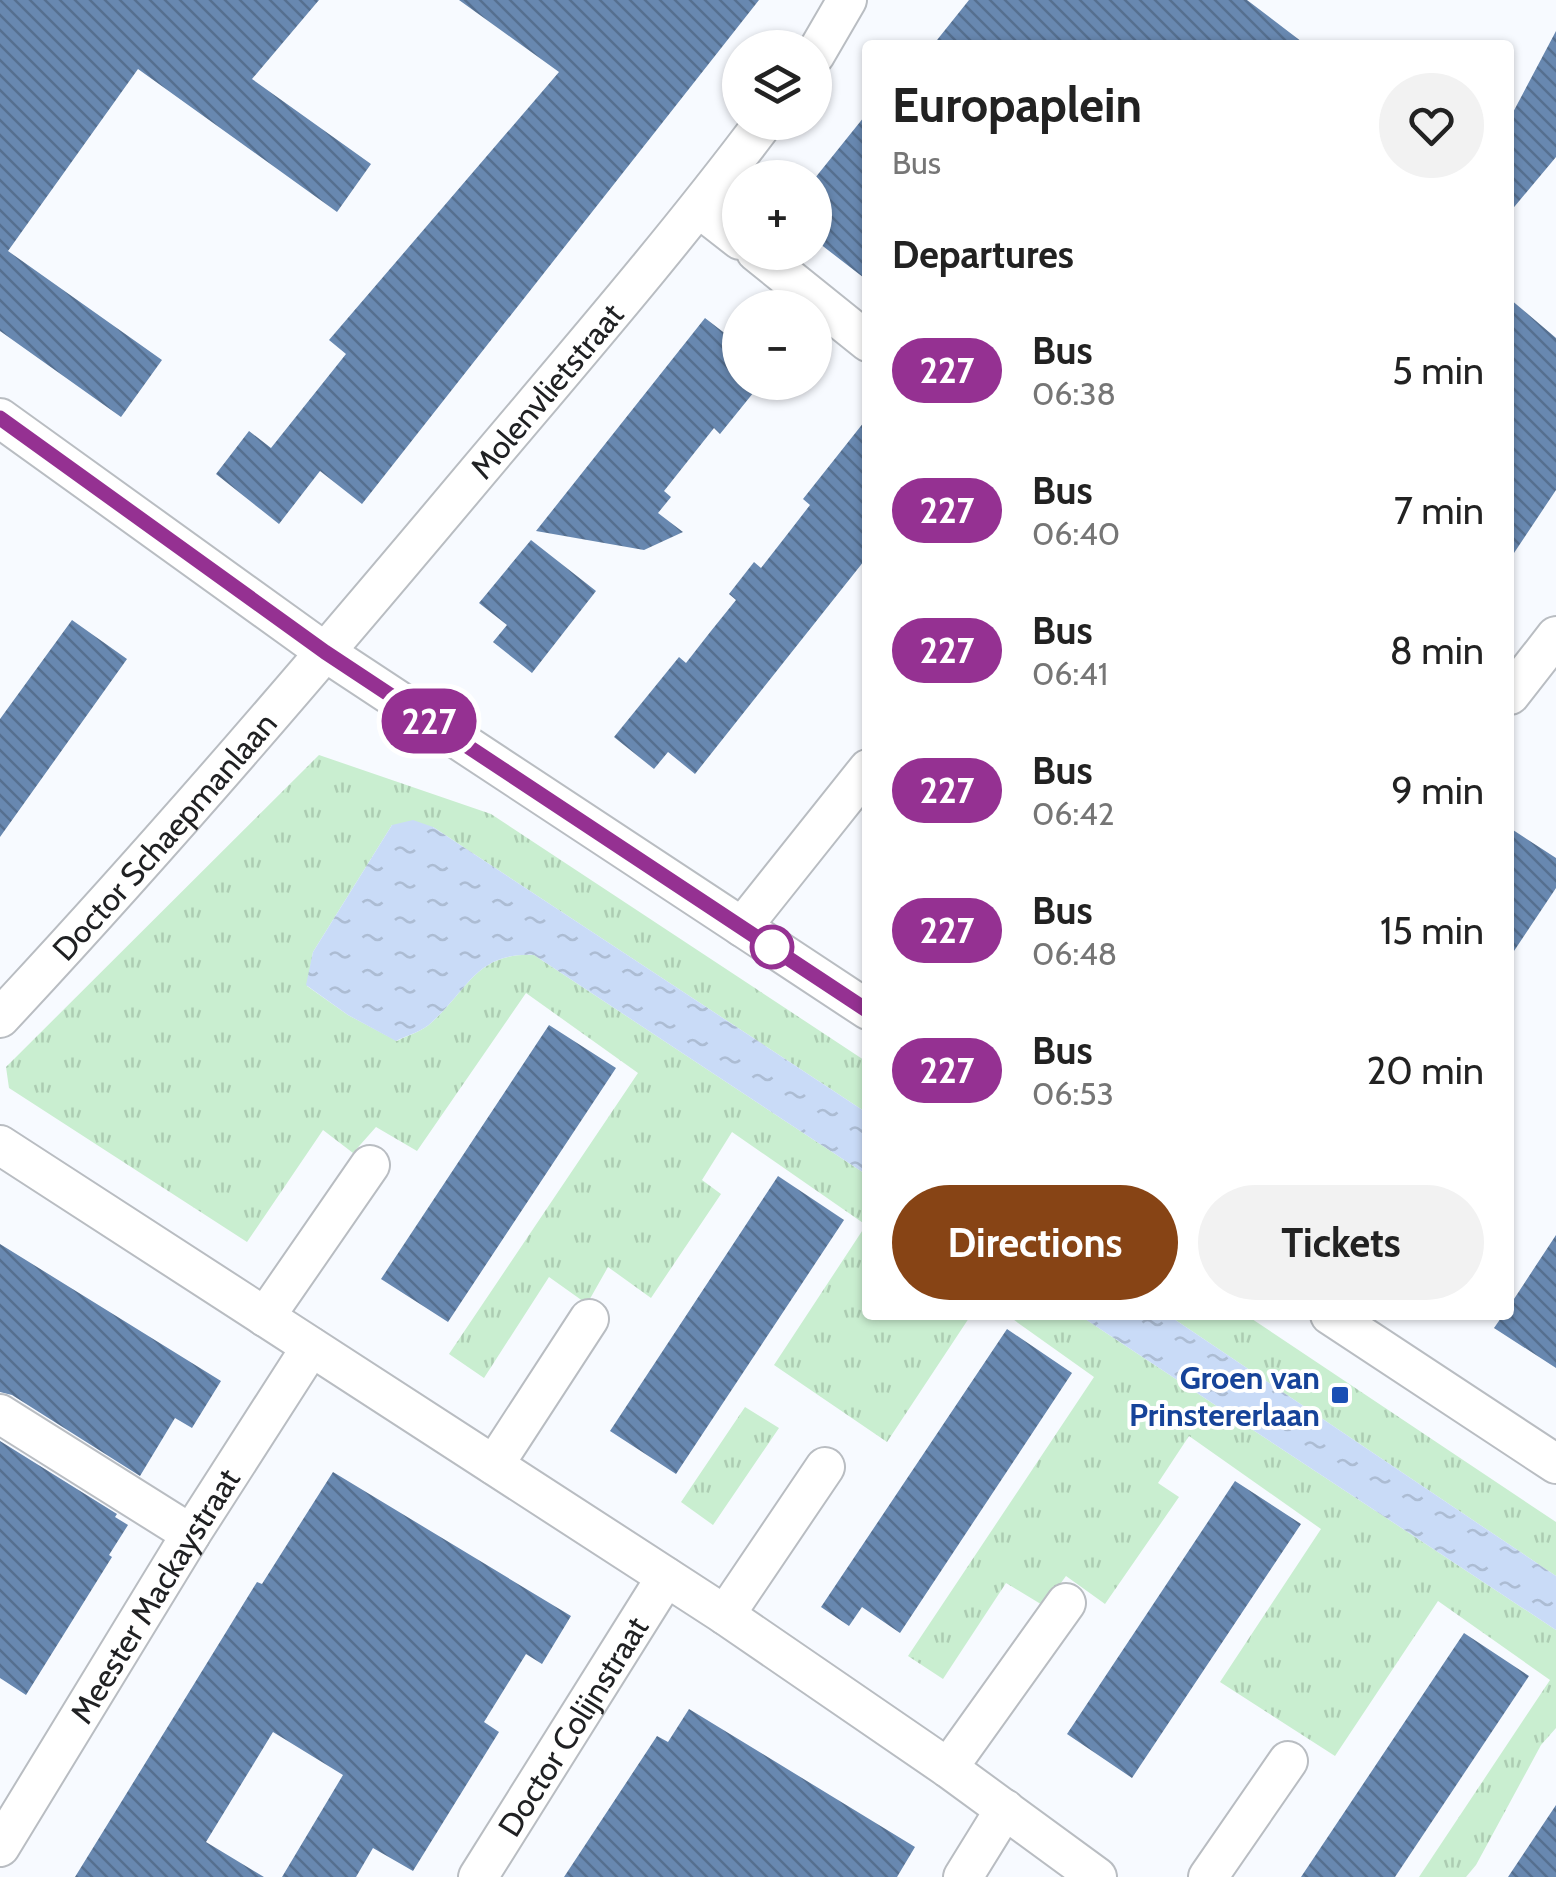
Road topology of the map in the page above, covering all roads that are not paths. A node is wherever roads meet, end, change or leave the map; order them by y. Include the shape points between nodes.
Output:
1 (847, 0) edge
2 (829, 30) edge
3 (750, 140) edge
4 (699, 208) junction
5 (722, 226) edge
6 (778, 270) edge
7 (862, 337) edge
8 (0, 418) edge
9 (1556, 636) edge
10 (325, 652) junction
11 (1514, 691) edge
12 (862, 777) edge
13 (742, 927) junction
14 (862, 1006) edge
15 (0, 1018) edge
16 (0, 1145) edge
17 (370, 1166) dead end
18 (265, 1316) junction
19 (589, 1320) dead end
20 (1338, 1320) edge
21 (310, 1346) junction
22 (0, 1414) edge
23 (1556, 1463) edge
24 (494, 1465) junction
25 (826, 1466) dead end
26 (191, 1534) junction
27 (666, 1577) junction
28 (1066, 1603) dead end
29 (725, 1615) junction
30 (1288, 1761) dead end
31 (948, 1768) junction
32 (1006, 1809) junction
33 (0, 1847) edge
34 (478, 1877) edge
35 (963, 1877) edge
36 (1096, 1877) edge
37 (1208, 1877) edge

1 - 2 street
3 - 4 street, Molenvlietstraat
4 - 5 street
4 - 10 street, Molenvlietstraat
6 - 7 street
8 - 10 street
9 - 11 street
10 - 13 street
10 - 15 street, Doctor Schaepmanlaan
12 - 13 street
13 - 14 street
16 - 18 street
17 - 18 street
18 - 21 street
19 - 24 street
20 - 23 street
21 - 24 street
21 - 26 street, Meester Mackaystraat
22 - 26 street
24 - 27 street
25 - 29 street
26 - 33 street, Meester Mackaystraat
27 - 29 street
27 - 34 street, Doctor Colijnstraat
28 - 31 street
29 - 31 street
30 - 37 street
31 - 32 street
32 - 35 street
32 - 36 street

